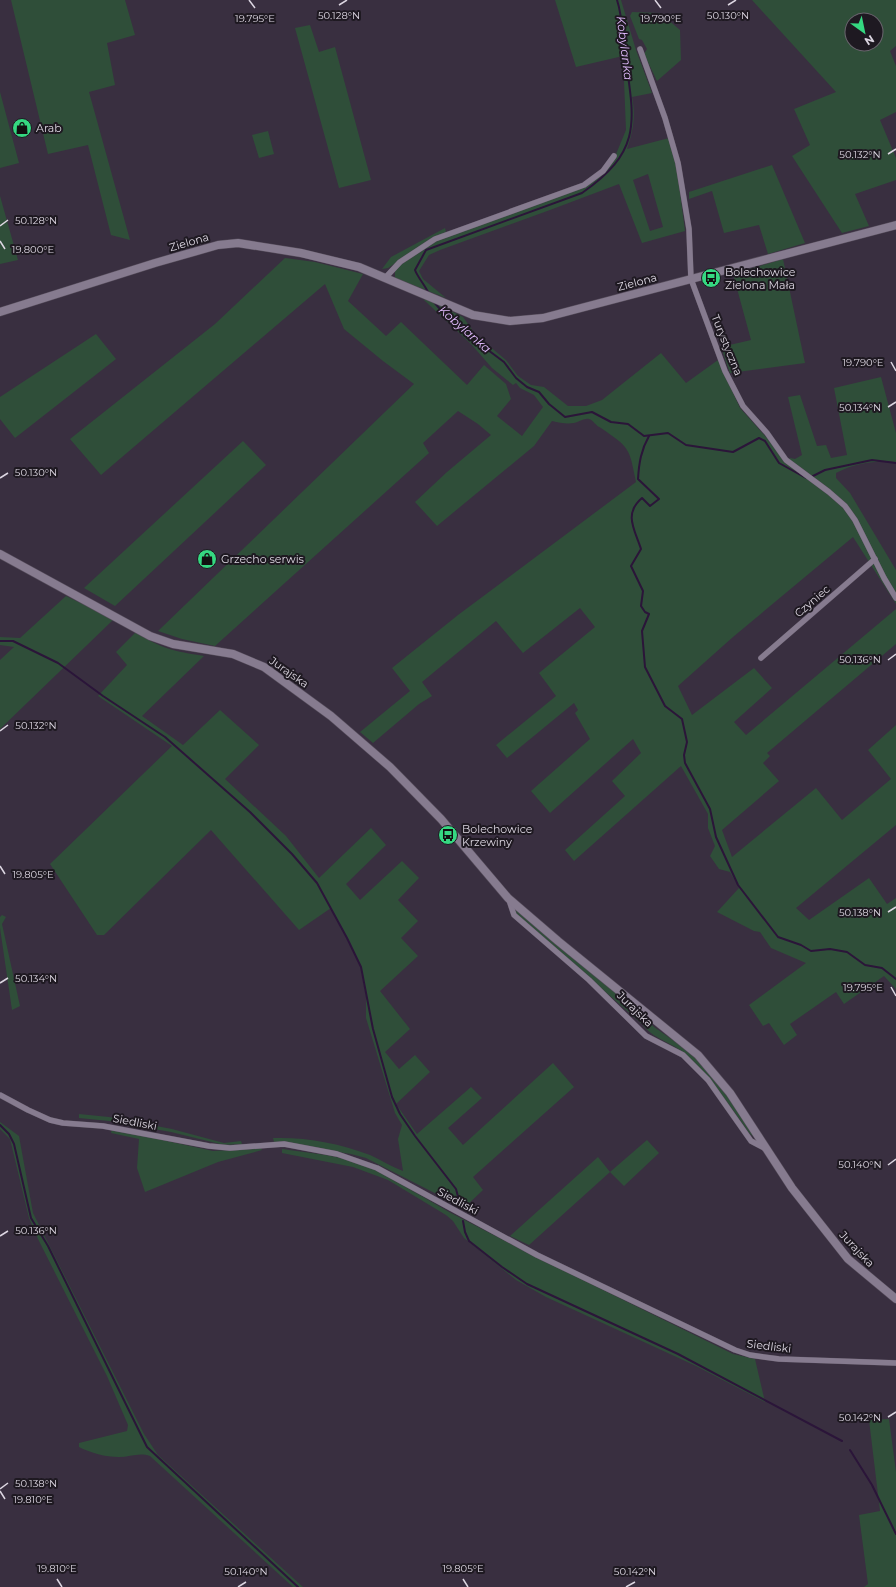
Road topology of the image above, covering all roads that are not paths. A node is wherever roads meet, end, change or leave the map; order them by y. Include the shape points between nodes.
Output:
1 (640, 49) dead end
2 (614, 156) dead end
3 (896, 225) edge
4 (386, 277) junction
5 (692, 279) junction
6 (0, 312) edge
7 (0, 554) edge
8 (875, 559) junction
9 (896, 598) edge
10 (761, 658) dead end
11 (508, 898) junction
12 (0, 1095) edge
13 (766, 1149) junction
14 (896, 1299) edge
15 (896, 1362) edge

1 - 5 street, Turystyczna via 678,163 689,229
2 - 4 street via 603,171 584,185 435,240 400,262
3 - 5 street, Zielona
4 - 5 street, Zielona via 473,315 510,321 543,318
4 - 6 street, Zielona via 346,264 266,246 238,243 218,245 154,263
5 - 8 street, Turystyczna via 726,371 744,406 786,460 845,506
7 - 11 street, Jurajska via 150,636 173,644 234,654 264,667 331,716 390,766 441,819
8 - 9 street, Turystyczna
8 - 10 street, Czyniec
11 - 13 street, Jurajska via 698,1055 730,1093
11 - 13 street, Jurajska via 514,915 589,980 646,1036 683,1055 708,1080 751,1141
12 - 15 street, Siedliski via 50,1120 63,1123 103,1126 209,1146 230,1148 284,1144 337,1154 377,1168 537,1255 735,1350 779,1359
13 - 14 street, Jurajska via 792,1188 848,1259

